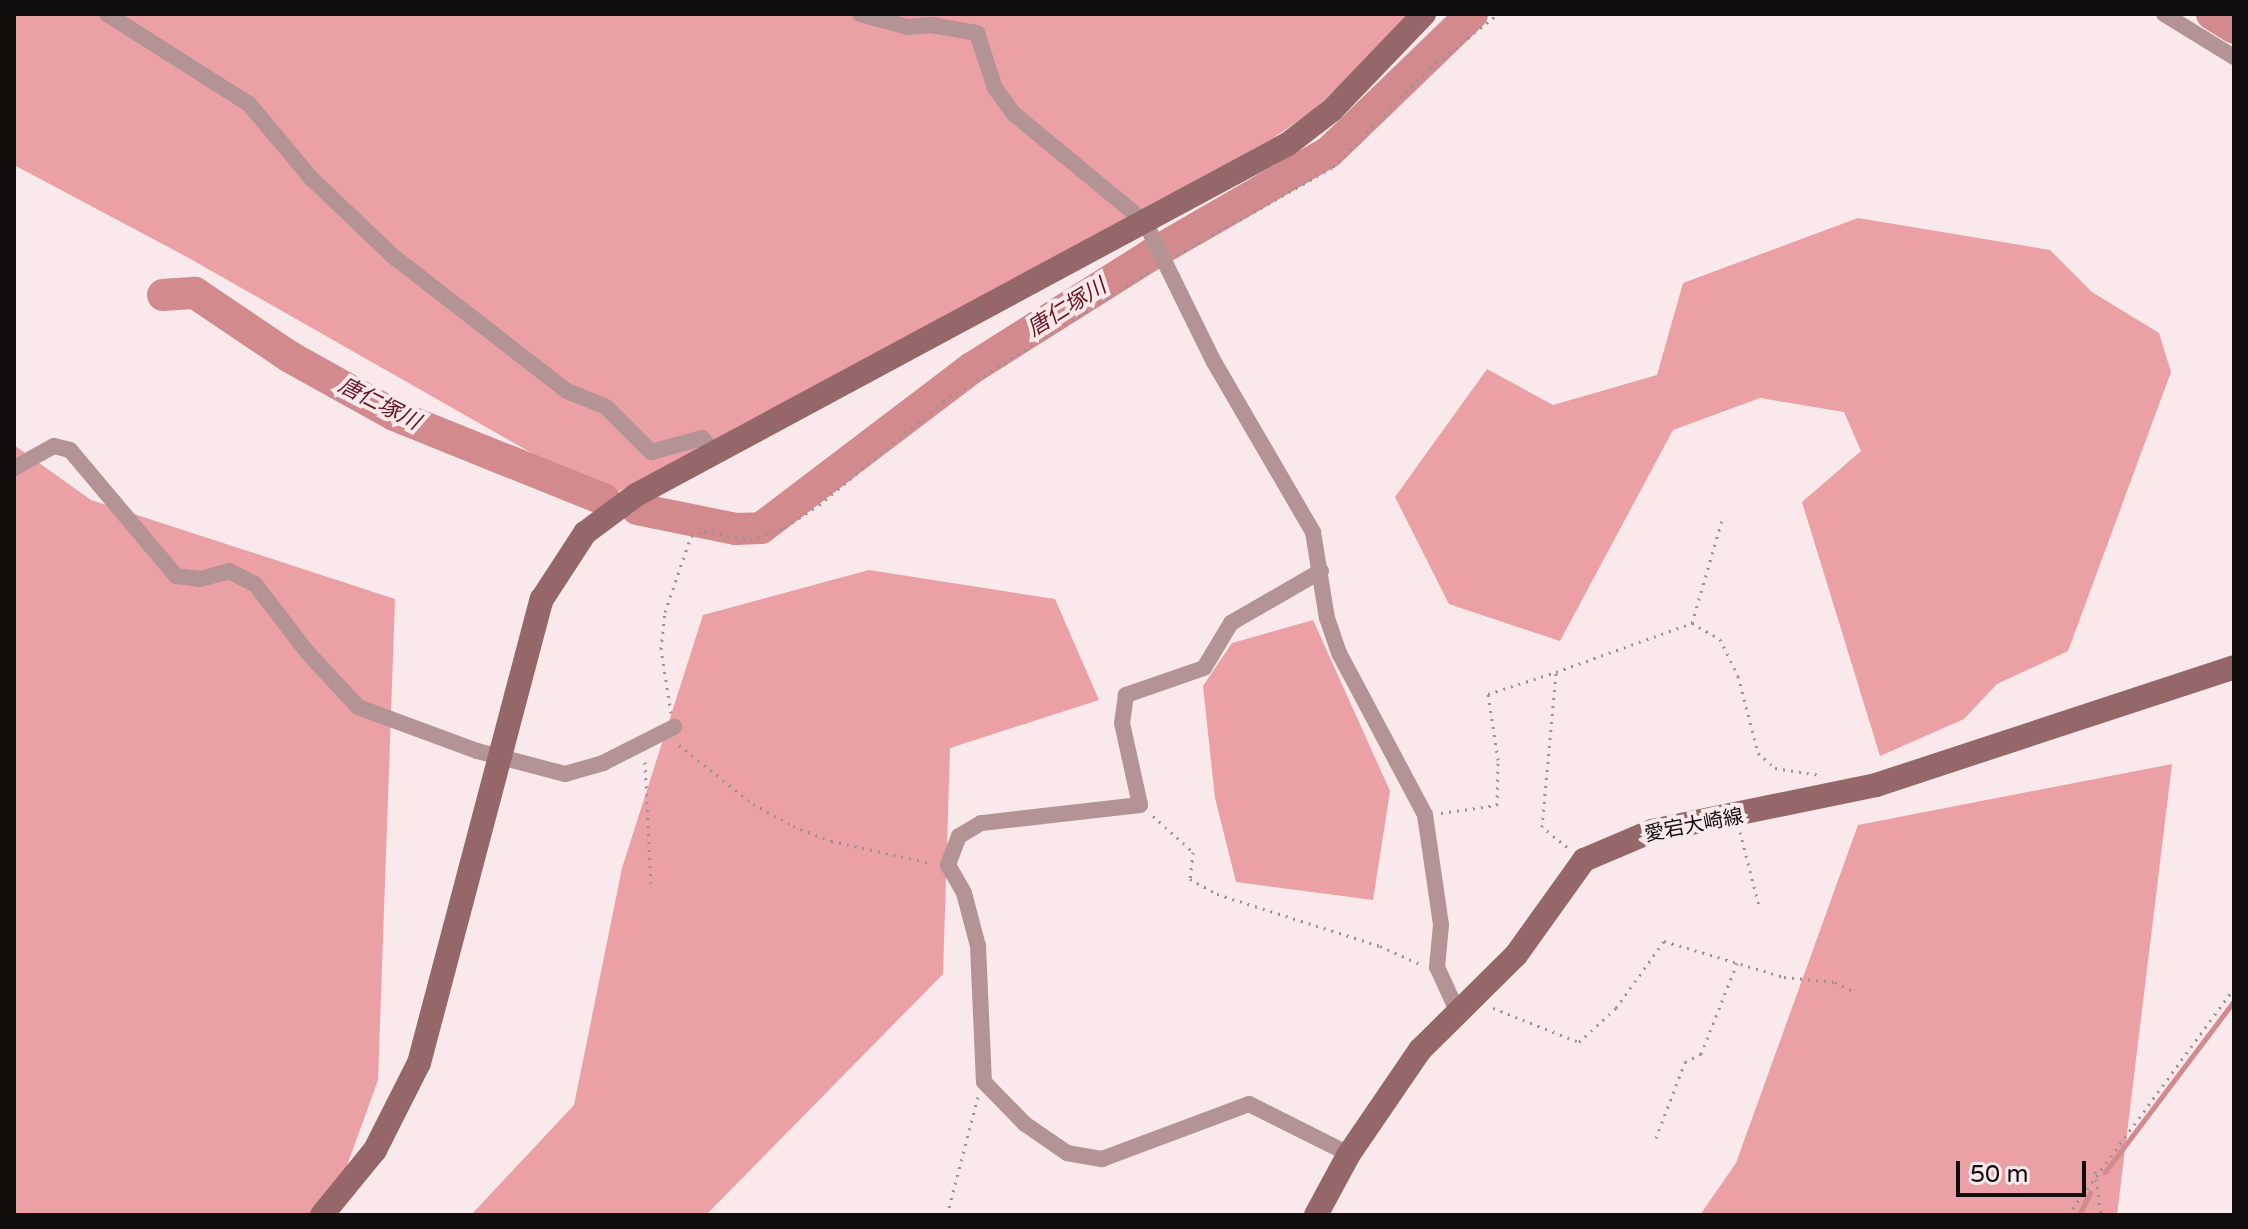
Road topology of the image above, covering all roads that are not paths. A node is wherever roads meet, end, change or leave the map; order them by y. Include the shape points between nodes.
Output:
1 (107, 14) edge
2 (860, 14) edge
3 (1424, 14) edge
4 (2164, 14) edge
5 (2234, 57) edge
6 (1145, 222) junction
7 (714, 452) junction
8 (14, 468) edge
9 (1321, 571) junction
10 (2234, 667) edge
11 (674, 727) road end
12 (501, 758) junction
13 (1467, 1008) junction
14 (1349, 1154) junction
15 (322, 1215) edge
16 (1316, 1215) edge

1 - 7 street via 249,104 312,179 394,257 567,391 606,407 651,452 702,438
2 - 6 street via 908,27 977,33 995,88 1014,114
3 - 6 street via 1309,129
4 - 5 street
6 - 7 street
6 - 9 street via 1214,362 1307,518
7 - 12 street via 636,495 585,533 542,599
8 - 12 street via 54,446 70,450 176,576 200,579 229,571 255,584 358,707
9 - 13 street via 1327,618 1339,653 1425,815 1441,925 1437,967
9 - 14 street via 1231,623 1204,668 1126,695 1122,723 1140,805 981,823 959,836 948,865 964,893 978,946 984,1082 1025,1124 1067,1153 1102,1159 1249,1104
10 - 13 street, 愛宕大崎線 via 1826,798 1652,831 1584,860 1516,955
11 - 12 street via 603,763 565,774
12 - 15 street via 419,1063 375,1150
13 - 14 street via 1420,1050
14 - 16 street

